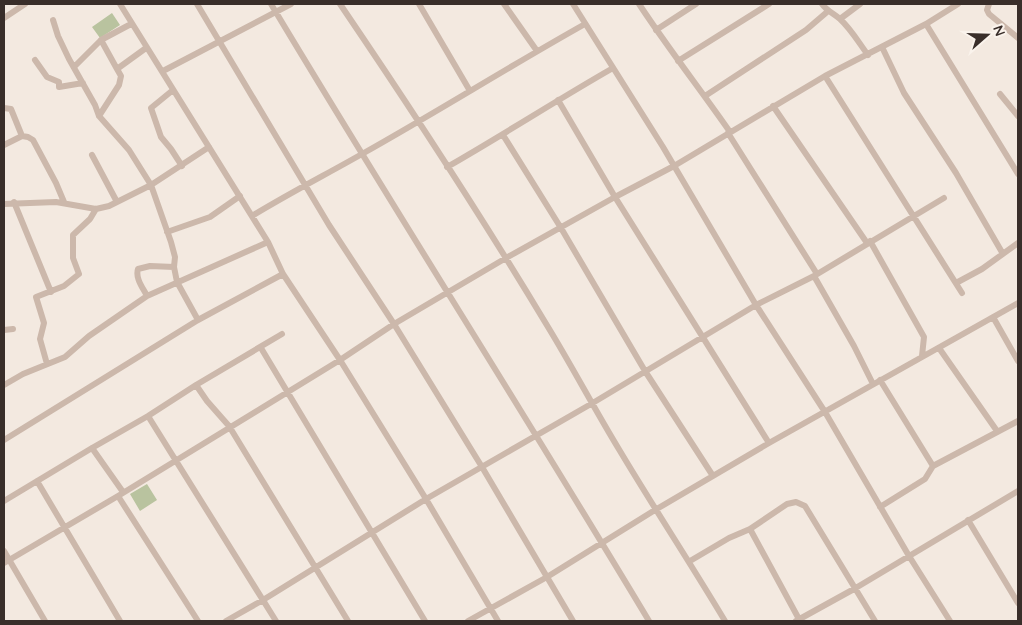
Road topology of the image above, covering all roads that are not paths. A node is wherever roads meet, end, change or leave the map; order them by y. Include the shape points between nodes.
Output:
1 (25, 4) edge
2 (120, 4) edge
3 (197, 4) edge
4 (271, 4) edge
5 (291, 4) edge
6 (340, 4) edge
7 (419, 4) edge
8 (504, 4) edge
9 (573, 4) edge
10 (639, 4) edge
11 (696, 4) edge
12 (769, 4) edge
13 (822, 4) edge
14 (860, 4) edge
15 (958, 4) edge
16 (989, 4) edge
17 (276, 11) junction
18 (828, 12) junction
19 (4, 18) edge
20 (840, 19) junction
21 (54, 20) dead end
22 (131, 24) junction
23 (586, 24) junction
24 (926, 24) junction
25 (656, 30) junction
26 (1018, 38) edge
27 (101, 40) junction
28 (220, 40) junction
29 (882, 47) junction
30 (146, 48) junction
31 (537, 51) junction
32 (868, 55) junction
33 (34, 60) dead end
34 (678, 61) junction
35 (74, 67) junction
36 (613, 68) junction
37 (117, 69) junction
38 (163, 71) junction
39 (825, 76) junction
40 (83, 83) junction
41 (173, 90) junction
42 (470, 91) junction
43 (1000, 94) dead end
44 (705, 96) junction
45 (558, 100) junction
46 (774, 106) junction
47 (4, 108) edge
48 (99, 116) junction
49 (1018, 116) edge
50 (419, 120) junction
51 (729, 133) junction
52 (504, 135) junction
53 (22, 136) junction
54 (4, 145) edge
55 (209, 147) junction
56 (361, 154) junction
57 (92, 155) dead end
58 (182, 166) junction
59 (674, 166) junction
60 (447, 167) junction
61 (1018, 174) edge
62 (305, 184) junction
63 (152, 185) junction
64 (240, 196) junction
65 (615, 197) junction
66 (944, 198) dead end
67 (14, 202) junction
68 (64, 202) junction
69 (117, 202) junction
70 (4, 204) edge
71 (96, 210) junction
72 (252, 216) junction
73 (914, 216) junction
74 (561, 228) junction
75 (167, 232) junction
76 (268, 242) junction
77 (868, 242) junction
78 (1018, 243) edge
79 (1004, 254) junction
80 (506, 258) junction
81 (174, 267) junction
82 (283, 274) junction
83 (815, 275) junction
84 (177, 282) junction
85 (956, 283) junction
86 (51, 292) junction
87 (448, 292) junction
88 (962, 293) dead end
89 (147, 296) junction
90 (1018, 303) edge
91 (756, 306) junction
92 (993, 317) junction
93 (198, 320) junction
94 (394, 324) junction
95 (13, 329) dead end
96 (4, 330) edge
97 (282, 334) dead end
98 (702, 338) junction
99 (260, 348) junction
100 (939, 348) junction
101 (922, 356) junction
102 (340, 360) junction
103 (1018, 361) edge
104 (47, 364) junction
105 (645, 371) junction
106 (880, 380) junction
107 (873, 384) junction
108 (4, 385) edge
109 (196, 385) junction
110 (287, 392) junction
111 (591, 404) junction
112 (824, 412) junction
113 (148, 416) junction
114 (1018, 421) edge
115 (230, 426) junction
116 (997, 432) junction
117 (536, 436) junction
118 (4, 440) edge
119 (769, 443) junction
120 (92, 448) junction
121 (176, 460) junction
122 (933, 466) junction
123 (482, 467) junction
124 (713, 476) junction
125 (37, 481) junction
126 (1018, 491) edge
127 (120, 494) junction
128 (426, 498) junction
129 (4, 502) edge
130 (880, 507) junction
131 (655, 510) junction
132 (968, 520) junction
133 (65, 527) junction
134 (750, 529) junction
135 (370, 533) junction
136 (602, 542) junction
137 (4, 551) edge
138 (909, 556) junction
139 (6, 562) edge
140 (690, 562) junction
141 (314, 567) junction
142 (547, 577) junction
143 (854, 589) junction
144 (263, 600) junction
145 (1018, 603) edge
146 (490, 609) junction
147 (45, 621) edge
148 (120, 621) edge
149 (198, 621) edge
150 (226, 621) edge
151 (276, 621) edge
152 (348, 621) edge
153 (424, 621) edge
154 (468, 621) edge
155 (498, 621) edge
156 (573, 621) edge
157 (649, 621) edge
158 (725, 621) edge
159 (799, 621) edge
160 (875, 621) edge
161 (950, 621) edge

1 - 19 street
2 - 22 street
3 - 28 street
4 - 17 street
5 - 17 street
6 - 50 street
7 - 42 street
8 - 31 street
9 - 23 street
10 - 25 street
11 - 25 street
12 - 34 street
13 - 18 street
14 - 20 street
15 - 24 street
16 - 26 street via 987,10 990,14
17 - 28 street
17 - 56 street
18 - 20 street
18 - 44 street
20 - 32 street
21 - 35 street via 58,36
22 - 27 street
22 - 30 street
23 - 31 street
23 - 36 street
24 - 29 street
24 - 61 street
25 - 34 street
27 - 35 street
27 - 37 street
28 - 38 street
28 - 62 street
29 - 32 street
29 - 79 street via 904,93
30 - 37 street
30 - 38 street
31 - 42 street
32 - 39 street
33 - 40 street via 47,77 60,82 60,87
34 - 44 street
35 - 40 street
36 - 45 street
36 - 59 street
37 - 48 street via 121,76 119,85
38 - 41 street
39 - 46 street
39 - 73 street
40 - 48 street
41 - 55 street
41 - 58 street via 151,108 160,137
42 - 50 street
43 - 49 street
44 - 51 street
45 - 52 street
45 - 65 street
46 - 51 street
46 - 77 street
47 - 53 street via 11,109
48 - 63 street via 129,150
50 - 56 street
50 - 60 street
51 - 59 street
51 - 83 street
52 - 60 street
52 - 74 street
53 - 54 street
53 - 68 street via 33,140
55 - 58 street
55 - 64 street
56 - 62 street
56 - 87 street
57 - 69 street
58 - 63 street
59 - 65 street
59 - 91 street
60 - 80 street
62 - 72 street
62 - 94 street
63 - 69 street
63 - 75 street
64 - 72 street
64 - 75 street via 210,217
65 - 74 street
65 - 98 street
66 - 73 street
67 - 68 street
67 - 70 street
67 - 86 street
68 - 71 street
69 - 71 street
71 - 86 street via 73,235 73,258 80,274
72 - 76 street
73 - 77 street
73 - 85 street
74 - 80 street
74 - 105 street
75 - 81 street via 175,257
76 - 82 street
76 - 84 street
77 - 83 street
77 - 101 street via 924,336
78 - 79 street
79 - 85 street
80 - 87 street
80 - 111 street
81 - 84 street
81 - 89 street via 138,269 138,278
82 - 93 street
82 - 102 street
83 - 91 street
83 - 107 street
84 - 89 street
84 - 93 street
85 - 88 street
86 - 104 street via 36,297 44,323 40,339
87 - 94 street
87 - 117 street
89 - 104 street via 89,336 66,358
90 - 92 street
91 - 98 street
91 - 112 street
92 - 100 street
92 - 103 street
93 - 118 street
94 - 102 street
94 - 123 street
95 - 96 street
97 - 99 street
98 - 105 street
98 - 119 street
99 - 109 street
99 - 110 street
100 - 101 street
100 - 116 street
101 - 106 street
102 - 110 street
102 - 128 street
104 - 108 street
105 - 111 street
105 - 124 street
106 - 107 street
106 - 122 street
107 - 112 street
109 - 113 street
109 - 115 street
110 - 115 street
110 - 135 street
111 - 117 street
111 - 131 street
112 - 119 street
112 - 130 street
113 - 120 street
113 - 121 street
114 - 116 street
115 - 121 street
115 - 141 street
116 - 122 street
117 - 123 street
117 - 136 street
119 - 124 street
120 - 125 street
120 - 127 street
121 - 127 street
121 - 144 street
122 - 130 street via 925,479
123 - 128 street
123 - 142 street
124 - 131 street
125 - 129 street
125 - 133 street
126 - 132 street
127 - 133 street
127 - 149 street
128 - 135 street
128 - 146 street
130 - 138 street
131 - 136 street
131 - 140 street
132 - 138 street
132 - 145 street
133 - 139 street
133 - 148 street
134 - 140 street
134 - 143 street via 787,504 796,502 805,506
134 - 159 street
135 - 141 street
135 - 153 street
136 - 142 street
136 - 157 street
137 - 139 street
138 - 143 street
138 - 161 street
139 - 147 street
140 - 158 street
141 - 144 street
141 - 152 street
142 - 146 street
142 - 156 street
143 - 159 street
143 - 160 street
144 - 150 street
144 - 151 street
146 - 154 street
146 - 155 street

